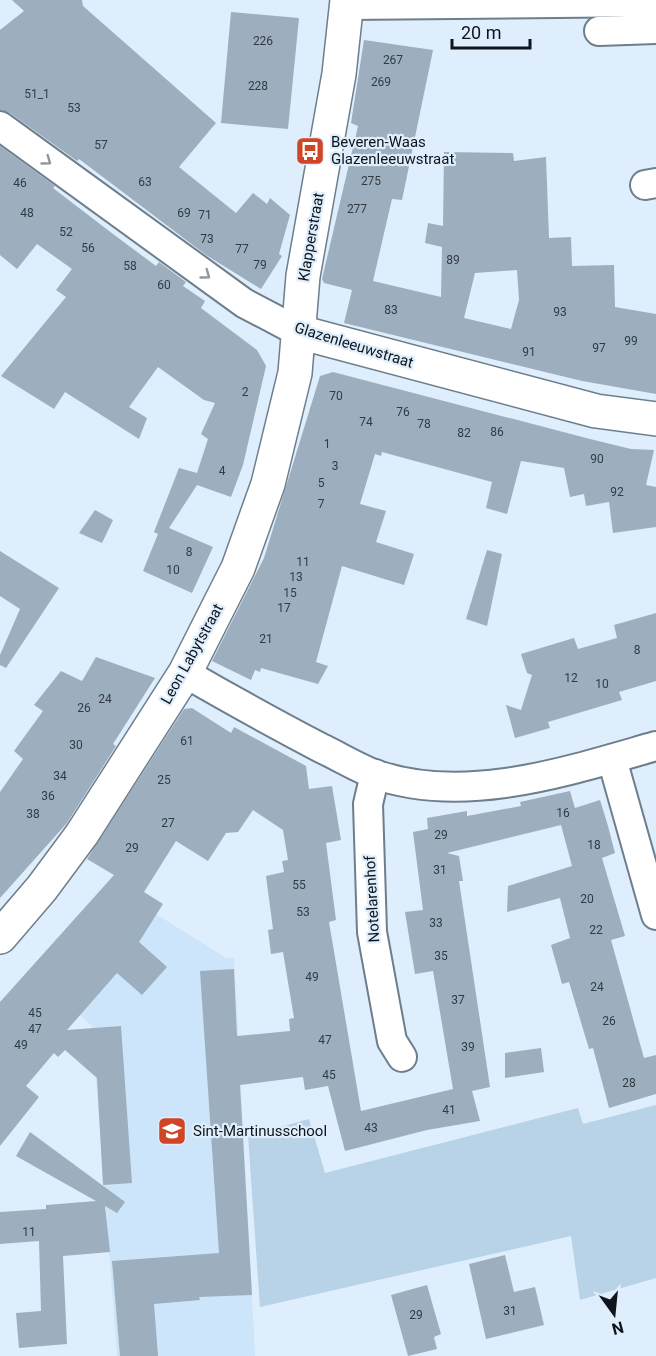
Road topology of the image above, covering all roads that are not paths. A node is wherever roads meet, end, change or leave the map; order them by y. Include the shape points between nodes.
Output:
1 (656, 2) edge
2 (347, 3) edge
3 (656, 29) edge
4 (599, 31) dead end
5 (0, 126) edge
6 (299, 332) junction
7 (656, 419) edge
8 (185, 673) junction
9 (656, 746) edge
10 (612, 759) junction
11 (375, 774) junction
12 (656, 915) edge
13 (0, 937) edge
14 (402, 1057) dead end

1 - 2 street
2 - 6 street, Klapperstraat via 339,75 303,276
3 - 4 street
5 -> 6 street, Glazenleeuwstraat via 244,303
6 - 7 street, Glazenleeuwstraat via 596,411
6 - 8 street, Leon Labytstraat via 295,373 268,484 238,568
8 - 11 street via 272,723
8 - 13 street, Leon Labytstraat via 82,834
9 - 10 street
10 - 11 street via 472,787
10 - 12 street
11 - 14 street, Notelarenhof via 368,804 372,932 392,1041

